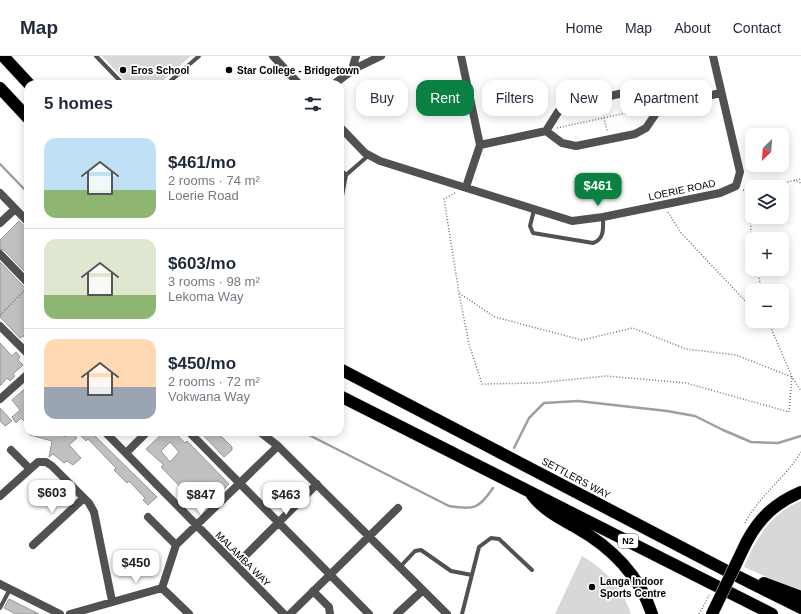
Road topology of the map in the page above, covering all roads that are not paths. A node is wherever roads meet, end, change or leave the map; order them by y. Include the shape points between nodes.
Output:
1 (4, 56) edge
2 (96, 56) edge
3 (199, 56) edge
4 (273, 56) edge
5 (356, 56) edge
6 (381, 56) edge
7 (461, 56) edge
8 (713, 56) edge
9 (354, 69) junction
10 (25, 80) edge
11 (119, 80) edge
12 (172, 80) edge
13 (295, 80) edge
14 (339, 80) edge
15 (0, 88) edge
16 (721, 93) junction
17 (620, 94) edge
18 (712, 95) edge
19 (24, 114) edge
20 (654, 116) edge
21 (344, 131) edge
22 (546, 131) junction
23 (480, 145) junction
24 (370, 156) junction
25 (346, 175) joint
26 (344, 186) edge
27 (466, 187) junction
28 (0, 193) edge
29 (15, 208) junction
30 (534, 210) junction
31 (603, 217) junction
32 (24, 218) edge
33 (0, 223) edge
34 (0, 254) edge
35 (24, 279) edge
36 (0, 326) edge
37 (24, 350) edge
38 (344, 371) edge
39 (24, 378) edge
40 (344, 398) edge
41 (0, 399) edge
42 (109, 436) edge
43 (143, 436) edge
44 (192, 436) edge
45 (265, 436) edge
46 (278, 446) junction
47 (11, 450) dead end
48 (126, 453) junction
49 (29, 468) junction
50 (240, 484) junction
51 (317, 484) junction
52 (524, 487) junction
53 (801, 492) edge
54 (0, 496) edge
55 (84, 498) junction
56 (398, 508) dead end
57 (148, 517) dead end
58 (279, 523) junction
59 (196, 525) junction
60 (369, 537) junction
61 (33, 545) dead end
62 (176, 545) junction
63 (236, 565) junction
64 (400, 567) junction
65 (532, 570) dead end
66 (725, 570) junction
67 (330, 575) junction
68 (472, 575) junction
69 (0, 584) edge
70 (162, 588) junction
71 (10, 589) junction
72 (423, 590) junction
73 (313, 591) junction
74 (801, 597) edge
75 (112, 601) junction
76 (0, 608) edge
77 (801, 608) edge
78 (708, 612) edge
79 (60, 614) edge
80 (70, 614) edge
81 (189, 614) edge
82 (284, 614) edge
83 (290, 614) edge
84 (330, 614) edge
85 (369, 614) edge
86 (397, 614) edge
87 (447, 614) edge
88 (462, 614) edge
89 (652, 614) edge
90 (772, 614) edge

1 - 10 highway
2 - 11 lane
3 - 12 lane
4 - 13 street
5 - 9 street
6 - 9 street
7 - 23 street
8 - 16 street
9 - 14 street
15 - 19 highway
16 - 18 street
16 - 31 street, LOERIE ROAD via 740,172 737,184 720,193
17 - 22 street via 566,106 558,112
20 - 22 street via 646,128 635,134 576,146 562,143
21 - 24 street
22 - 23 street
23 - 27 street
24 - 25 lane
24 - 27 street, LOERIE ROAD
25 - 26 lane
27 - 30 street, LOERIE ROAD
28 - 29 street
29 - 32 street
29 - 33 street
30 - 31 street, LOERIE ROAD via 572,221
30 - 31 lane via 530,226 533,233 593,243 602,236
34 - 35 street
36 - 37 street
38 - 66 highway, SETTLERS WAY / N2
39 - 41 street
40 - 52 highway, N2
42 - 48 street, MALAMBA WAY
43 - 48 street
44 - 50 street
45 - 46 street
46 - 50 street
46 - 51 street
47 - 49 street
48 - 59 street, MALAMBA WAY
49 - 54 street
49 - 55 street via 38,462 46,462
50 - 58 street
50 - 59 street
51 - 58 street
51 - 60 street
52 - 89 highway via 544,507 592,536 613,554 640,587
52 - 90 highway, N2
53 - 78 highway, bridge via 777,504 756,526
55 - 61 street
55 - 75 street via 95,517
56 - 60 street
57 - 62 street
58 - 63 street
58 - 67 street
59 - 62 street
59 - 63 street, MALAMBA WAY
60 - 64 street
60 - 67 street
62 - 70 street
63 - 82 street, MALAMBA WAY
64 - 68 lane via 415,551 422,550 450,571
64 - 72 street
65 - 68 lane via 499,539 491,538 479,547
66 - 74 highway
66 - 77 highway, SETTLERS WAY / N2
67 - 73 street
67 - 85 street
68 - 88 lane
69 - 71 street
70 - 75 street
70 - 81 street
71 - 76 lane
71 - 79 street
72 - 86 street
72 - 87 street
73 - 83 street
73 - 84 street via 329,607
75 - 80 street

